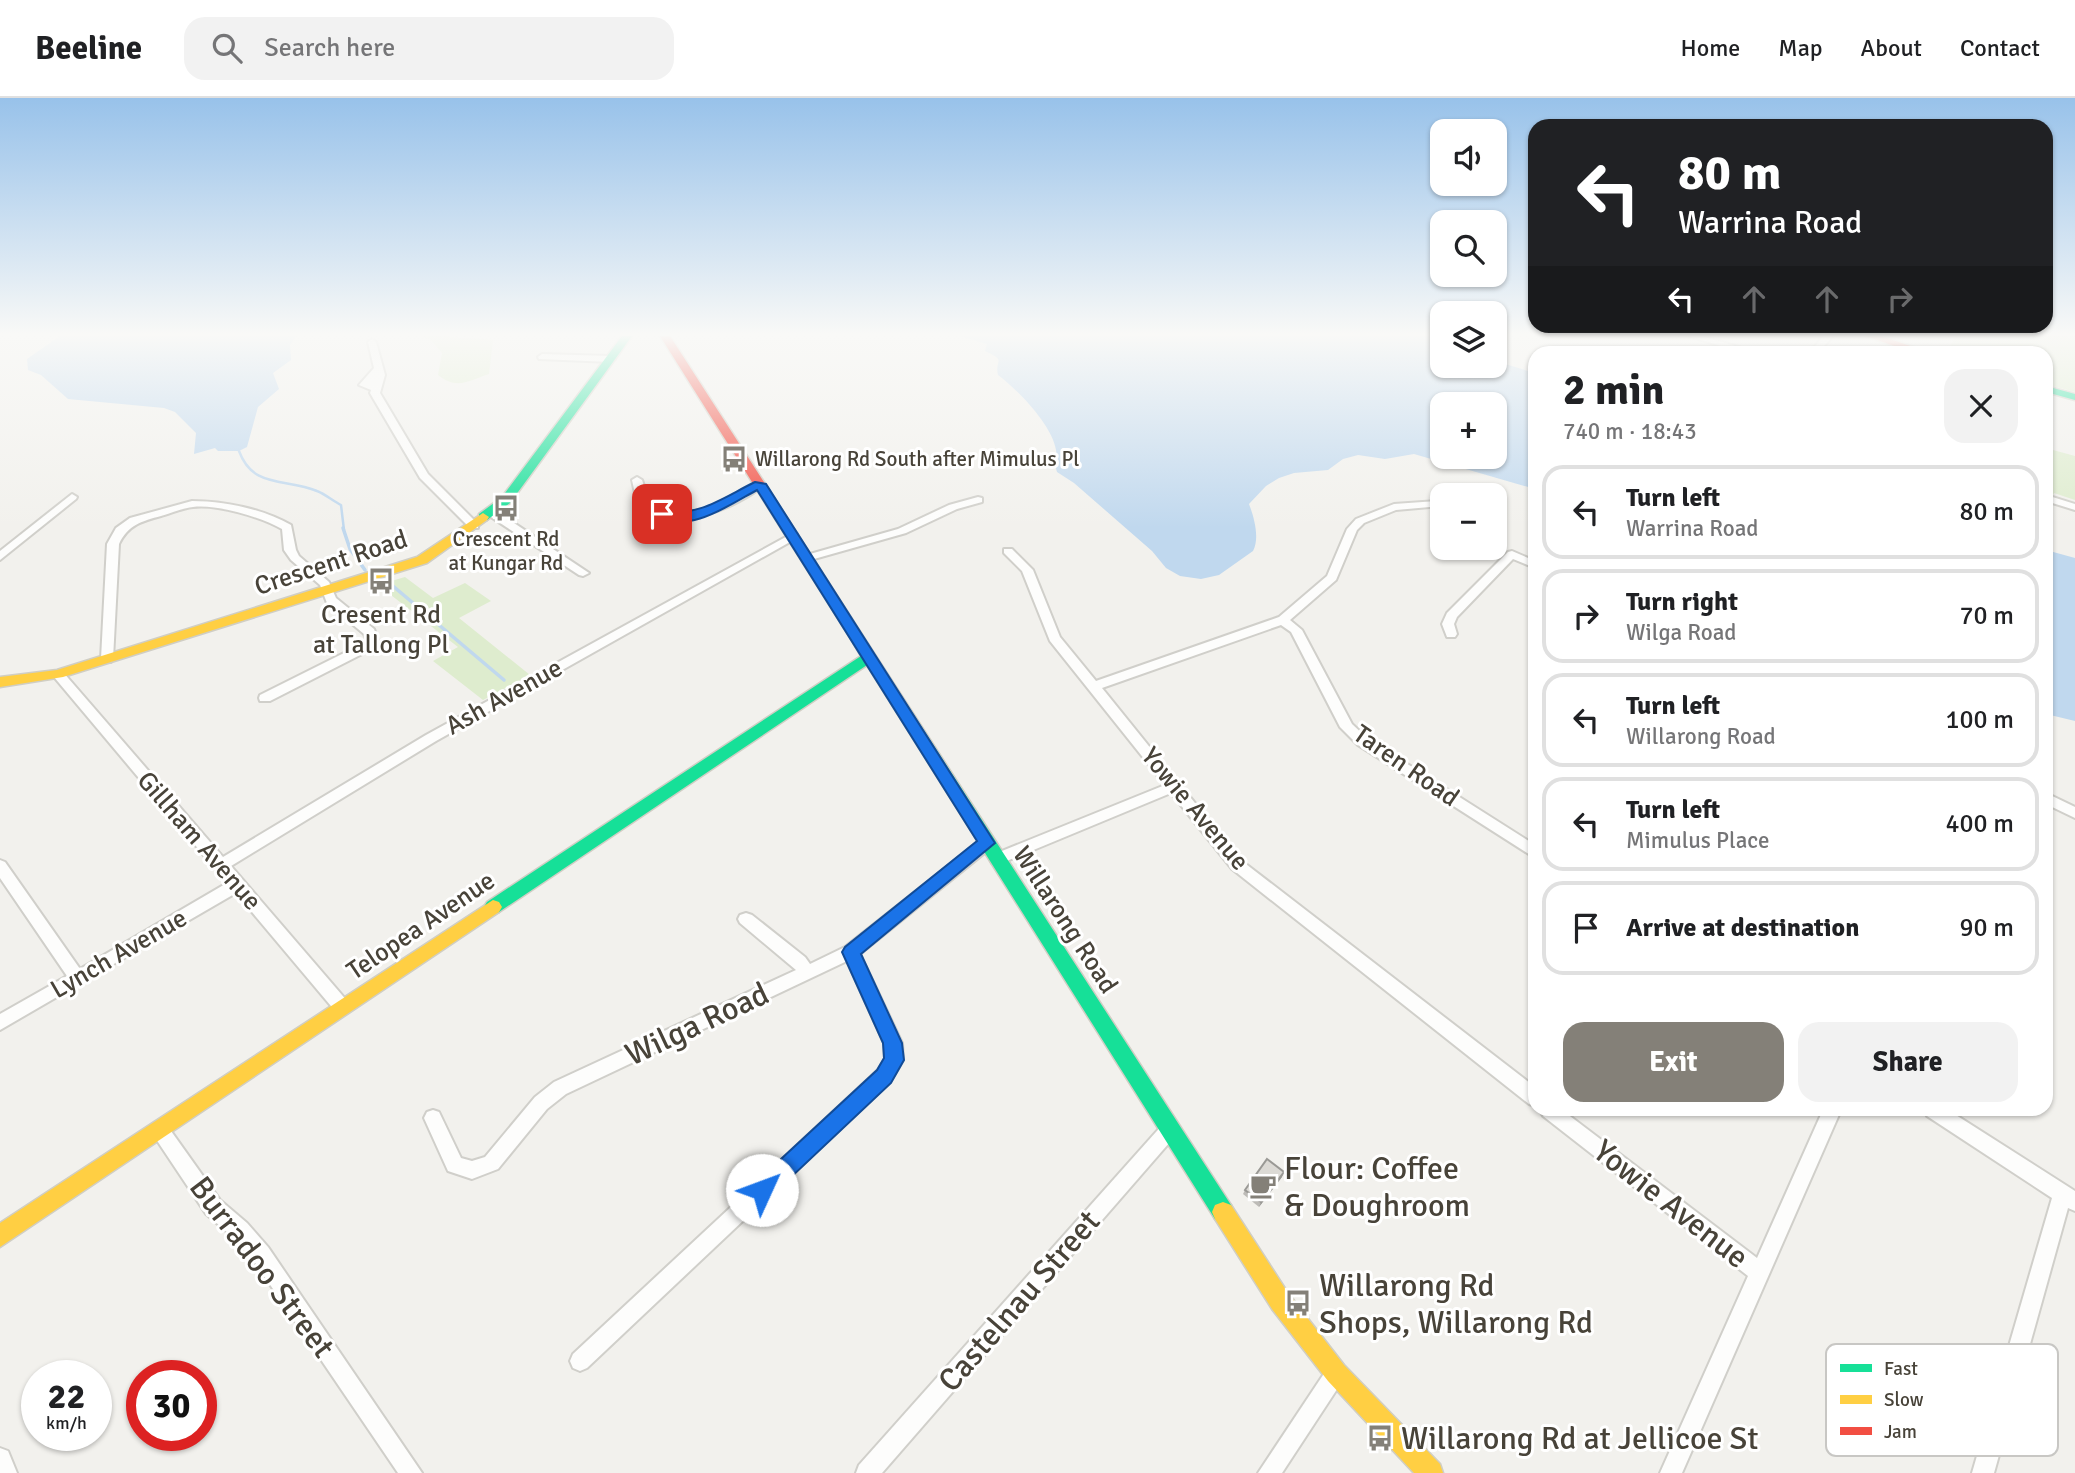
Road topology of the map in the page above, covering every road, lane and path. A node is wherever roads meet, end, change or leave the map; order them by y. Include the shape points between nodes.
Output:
1 (379, 400) edge
2 (580, 400) edge
3 (706, 400) edge
4 (637, 480) dead end
5 (760, 484) junction
6 (72, 497) dead end
7 (978, 500) dead end
8 (2053, 500) edge
9 (1430, 504) edge
10 (2075, 507) edge
11 (492, 513) junction
12 (474, 526) junction
13 (793, 536) junction
14 (1008, 551) dead end
15 (0, 557) edge
16 (807, 558) junction
17 (1528, 562) edge
18 (583, 573) dead end
19 (328, 592) junction
20 (1283, 620) junction
21 (1451, 634) dead end
22 (869, 657) junction
23 (107, 659) junction
24 (58, 674) junction
25 (0, 682) edge
26 (1092, 687) junction
27 (265, 698) dead end
28 (1176, 786) junction
29 (2053, 802) edge
30 (2075, 813) edge
31 (987, 843) junction
32 (1528, 847) edge
33 (997, 859) junction
34 (0, 866) edge
35 (220, 866) junction
36 (237, 885) junction
37 (746, 919) dead end
38 (851, 952) junction
39 (807, 973) junction
40 (77, 978) junction
41 (342, 1007) junction
42 (0, 1023) edge
43 (1528, 1093) edge
44 (1557, 1116) edge
45 (1829, 1116) edge
46 (1942, 1116) edge
47 (433, 1118) dead end
48 (1170, 1129) junction
49 (160, 1130) junction
50 (2069, 1198) edge
51 (0, 1236) edge
52 (1759, 1272) junction
53 (2023, 1344) edge
54 (580, 1360) dead end
55 (1336, 1373) junction
56 (1988, 1456) edge
57 (0, 1458) edge
58 (6, 1473) edge
59 (411, 1473) edge
60 (867, 1473) edge
61 (1269, 1473) edge
62 (1431, 1473) edge
63 (1671, 1473) edge
64 (1983, 1473) edge

1 - 12 street via 424,476
2 - 11 street, Crescent Road
3 - 5 street, Willarong Road
4 - 5 street via 644,503 667,517 681,518 699,515
5 - 13 street, Willarong Road
6 - 15 street
7 - 16 street via 902,531
8 - 10 street
9 - 20 street via 1394,507 1360,522 1352,529 1332,578
11 - 12 street, Crescent Road
11 - 18 street
12 - 19 street, Crescent Road via 415,564
13 - 16 street, Willarong Road
13 - 35 street, Ash Avenue via 431,738
14 - 26 street, Yowie Avenue via 1027,570 1050,631
16 - 22 street, Willarong Road
17 - 21 street via 1512,554 1451,615
19 - 23 street, Crescent Road
19 - 23 street via 290,550 282,521 202,503 158,512 134,520 115,537
19 - 27 street via 331,600 370,632 372,640
20 - 26 street
20 - 32 street, Taren Road via 1296,631 1347,727
22 - 31 street, Willarong Road
22 - 41 street, Telopea Avenue
23 - 24 street, Crescent Road
24 - 25 street, Crescent Road
24 - 35 street, Gillham Avenue
26 - 28 street, Yowie Avenue
28 - 33 street
28 - 43 street, Yowie Avenue via 1248,875
29 - 30 street
31 - 33 street, Willarong Road
31 - 38 street, Wilga Road
33 - 48 street, Willarong Road
34 - 40 street
35 - 36 street, Gillham Avenue
36 - 40 street, Lynch Avenue
36 - 41 street, Gillham Avenue
37 - 39 street
38 - 39 street, Wilga Road
38 - 54 street via 893,1043 894,1060 884,1076
39 - 47 street, Wilga Road via 560,1087 482,1168 455,1165
40 - 42 street, Lynch Avenue
41 - 49 street, Telopea Avenue
44 - 52 street, Yowie Avenue
45 - 52 street
46 - 50 street
48 - 55 street, Willarong Road via 1280,1301
48 - 60 street, Castelnau Street
49 - 51 street, Telopea Avenue
49 - 59 street, Burradoo Street via 213,1207 261,1254
50 - 53 street
52 - 63 street
55 - 61 street
55 - 62 street, Willarong Road
56 - 64 street
57 - 58 street

